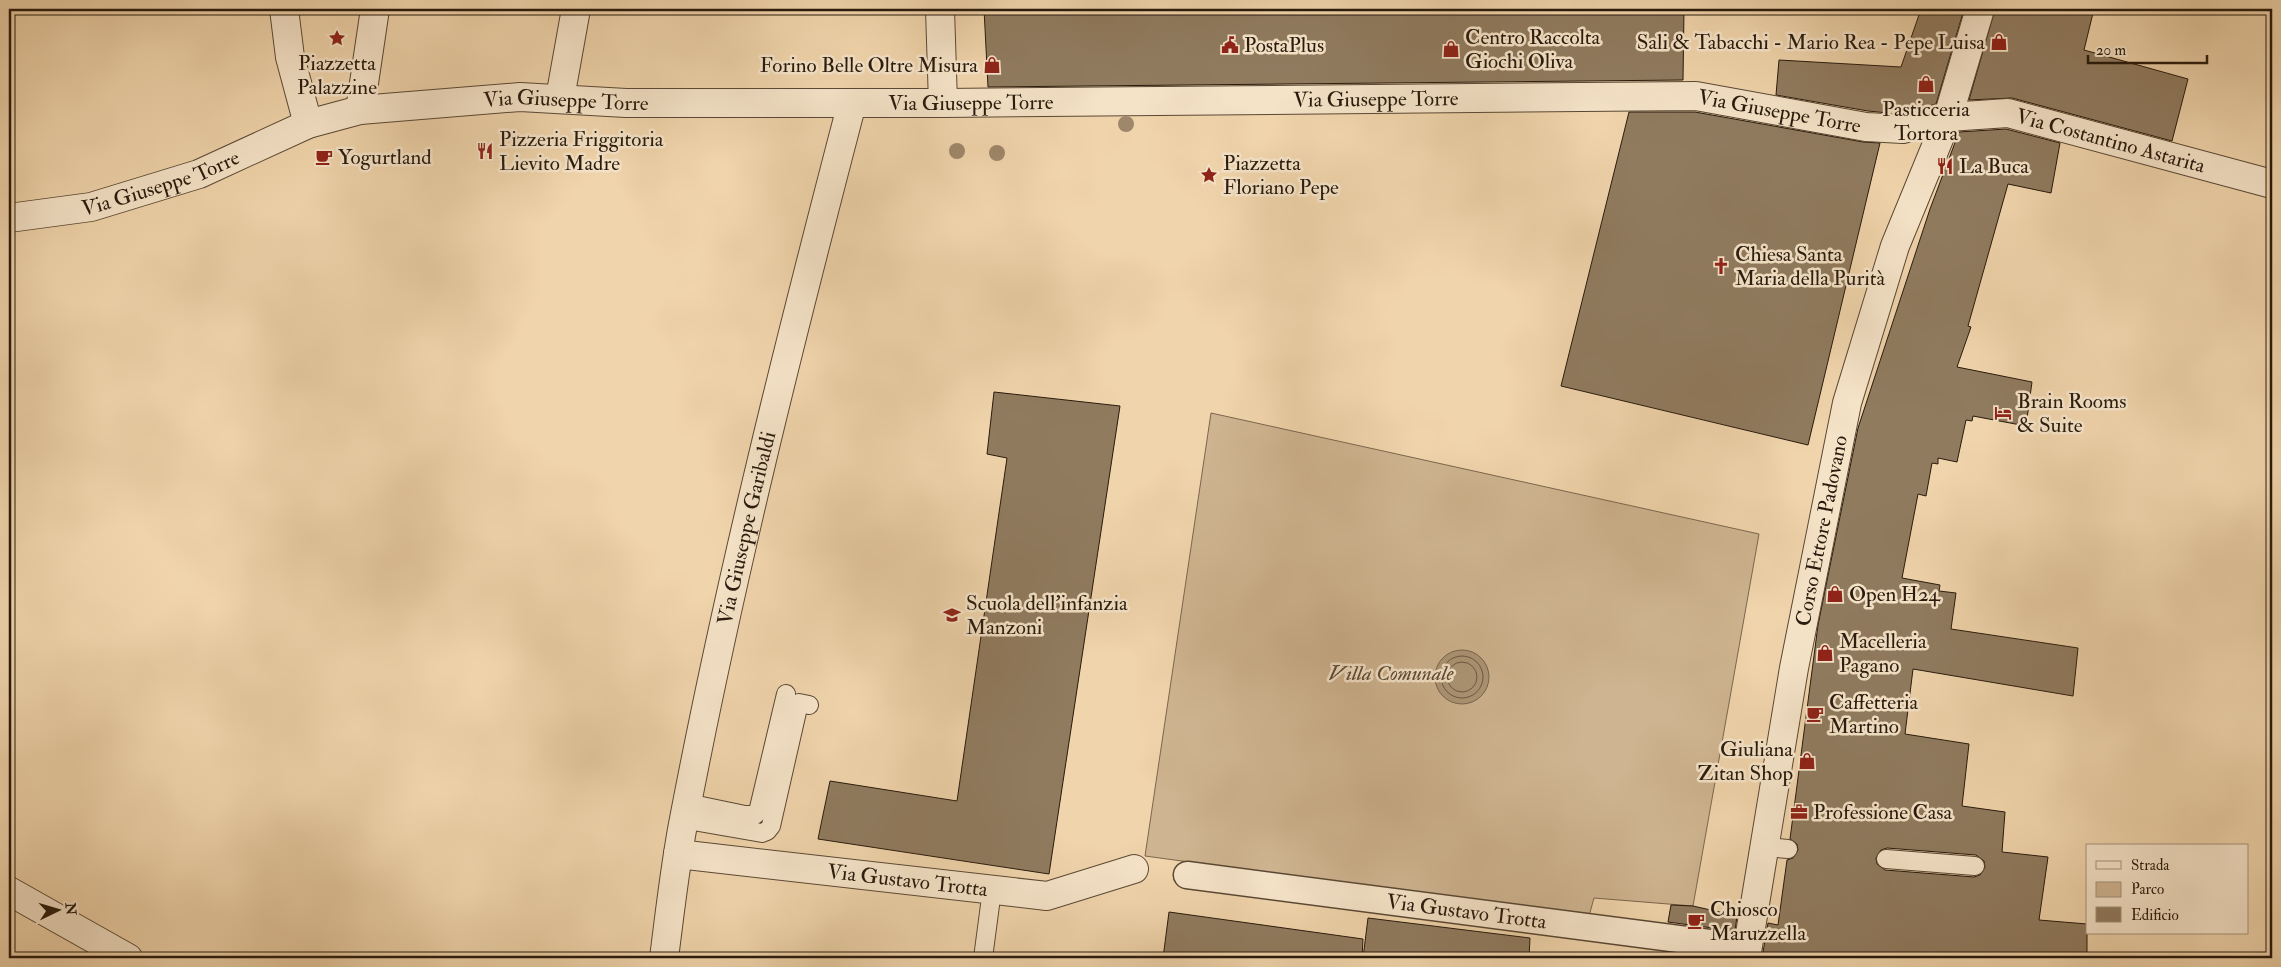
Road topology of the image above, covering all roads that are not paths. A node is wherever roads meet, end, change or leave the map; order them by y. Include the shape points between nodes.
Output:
1 (284, 9) edge
2 (376, 9) edge
3 (576, 9) edge
4 (940, 9) edge
5 (1980, 9) edge
6 (560, 98) junction
7 (852, 103) junction
8 (943, 103) junction
9 (360, 110) junction
10 (1948, 117) junction
11 (308, 124) junction
12 (2272, 184) edge
13 (9, 218) edge
14 (786, 694) dead end
15 (810, 705) dead end
16 (691, 812) junction
17 (678, 854) junction
18 (1886, 859) dead end
19 (1976, 866) dead end
20 (1134, 869) dead end
21 (1188, 875) dead end
22 (992, 890) junction
23 (9, 891) edge
24 (1747, 953) edge
25 (128, 958) edge
26 (664, 958) edge
27 (984, 958) edge

1 - 11 street via 290,58
2 - 9 street
3 - 6 street
4 - 8 street
5 - 10 street, Corso Ettore Padovano
6 - 7 street, Via Giuseppe Torre via 626,103
6 - 9 street, Via Giuseppe Torre via 520,97
7 - 8 street, Via Giuseppe Torre
7 - 16 street, Via Giuseppe Garibaldi via 801,298 727,608
8 - 10 street, Via Giuseppe Torre via 1696,96 1866,127 1903,130
9 - 11 street, Via Giuseppe Torre
10 - 12 street, Via Costantino Astarita via 2008,113
10 - 24 street, Corso Ettore Padovano via 1895,246 1847,403 1794,668 1776,848
11 - 13 street, Via Giuseppe Torre via 199,174 91,207
14 - 16 lane via 758,812 745,816
15 - 16 lane via 799,703 771,826 767,831 762,833
16 - 17 street, Via Giuseppe Garibaldi
17 - 22 street, Via Gustavo Trotta
17 - 26 street, Via Giuseppe Garibaldi
18 - 19 lane
20 - 22 street, Via Gustavo Trotta via 1047,896
21 - 24 street, Via Gustavo Trotta
22 - 27 lane
23 - 25 street

